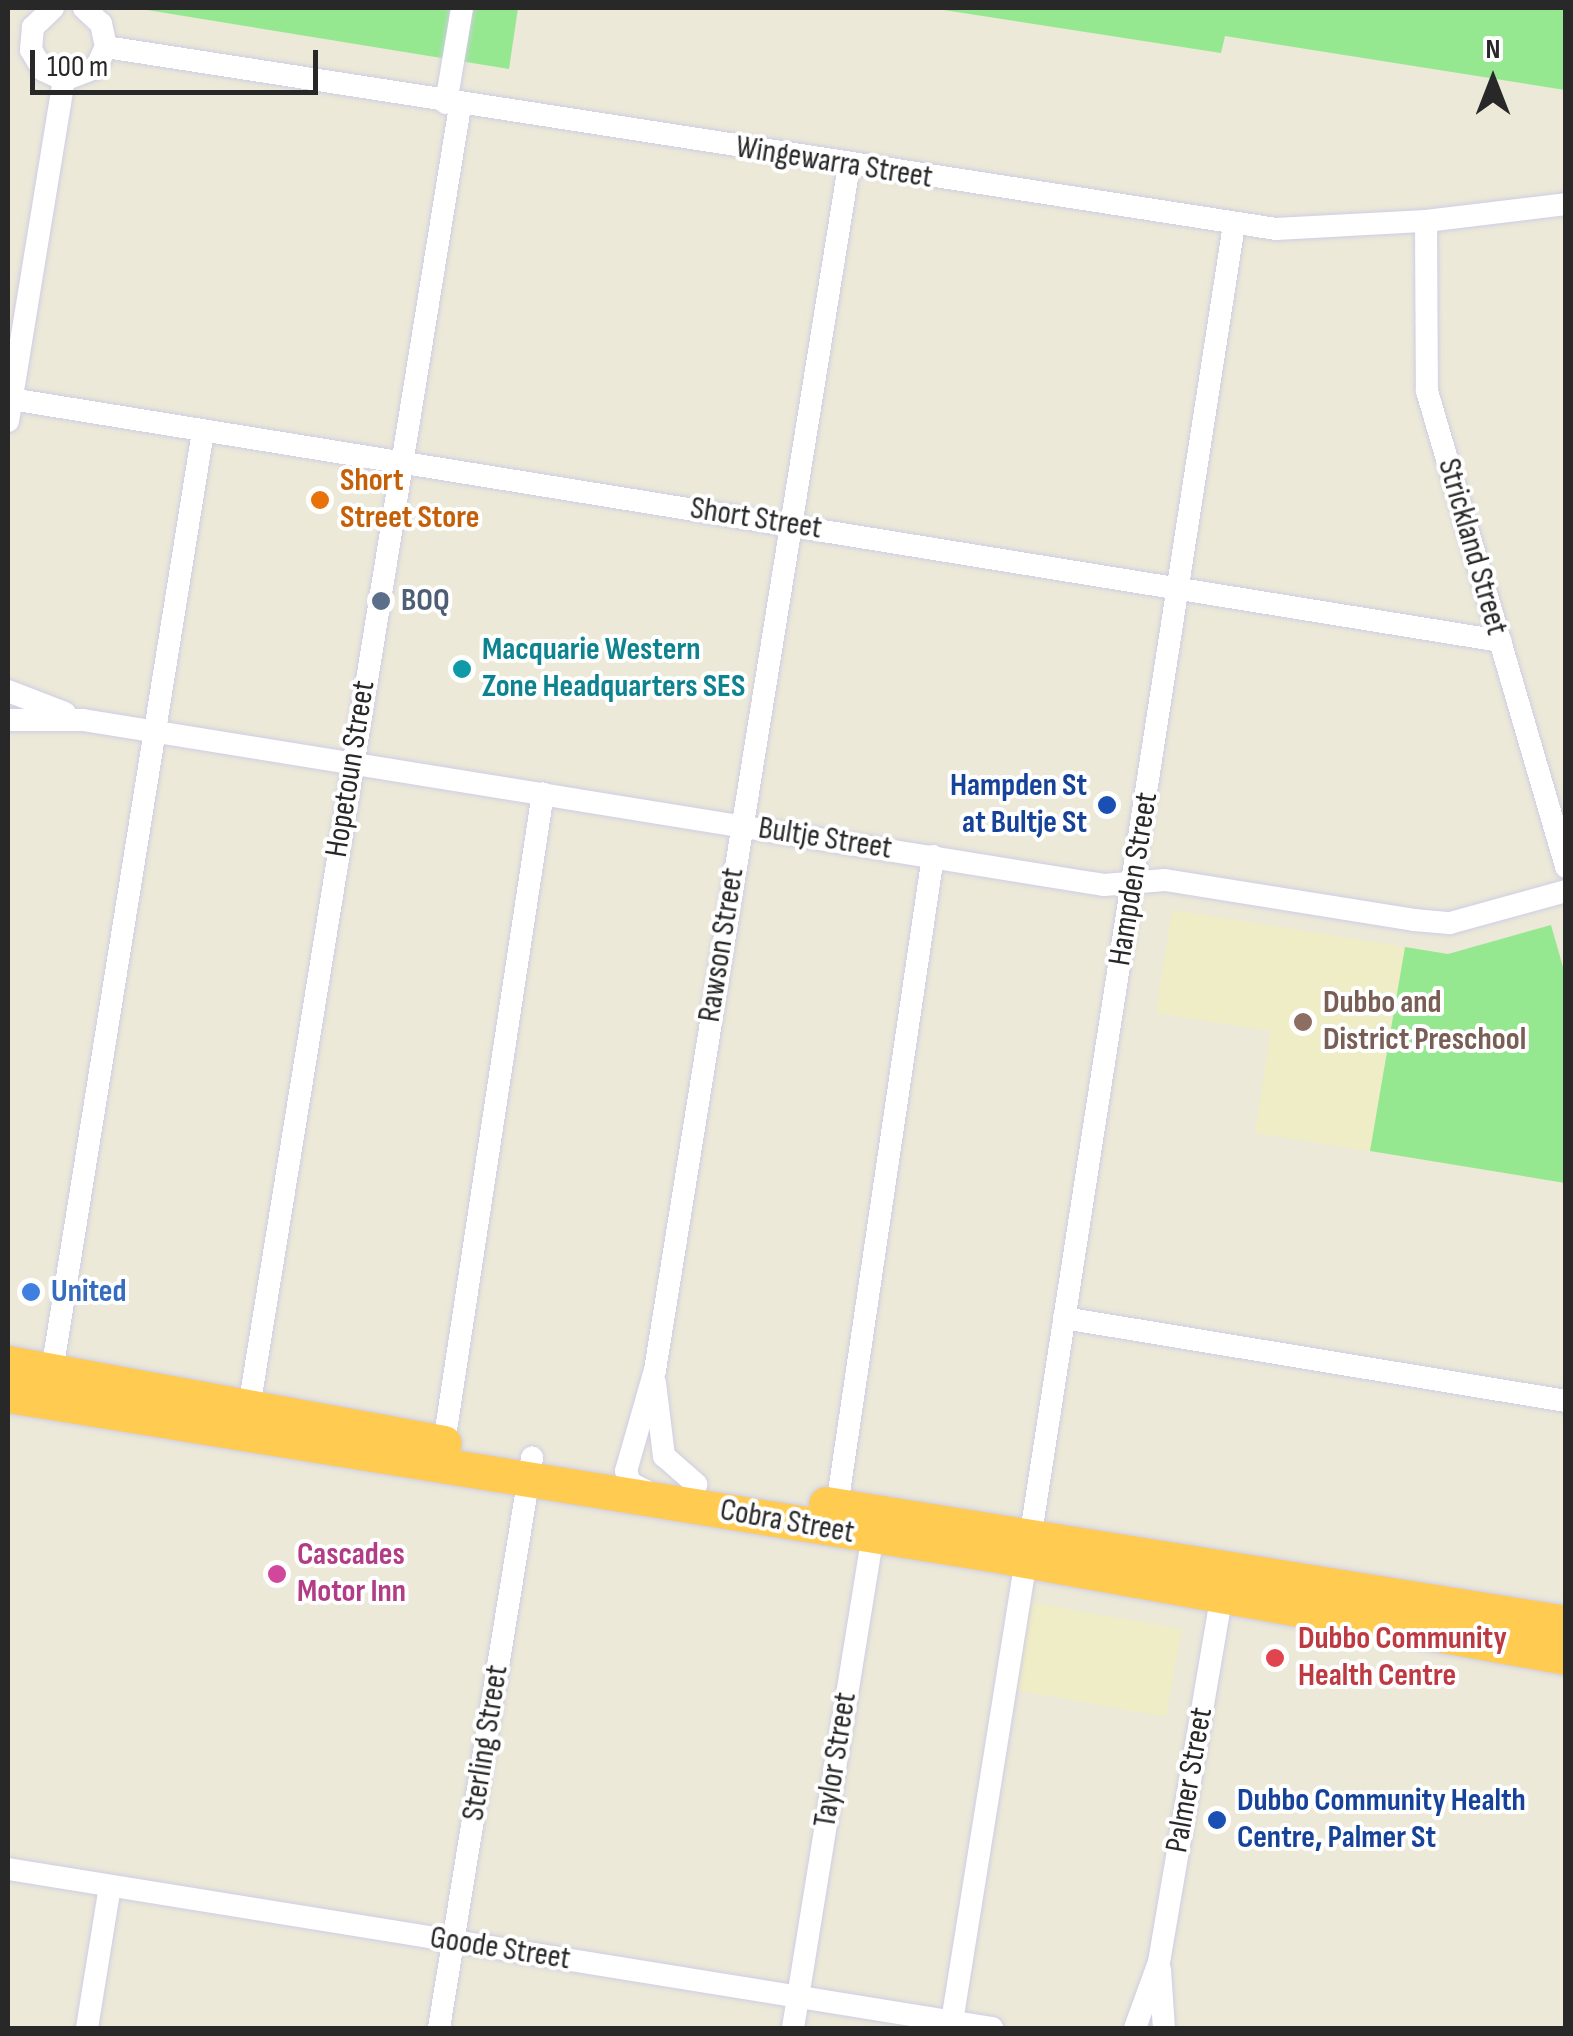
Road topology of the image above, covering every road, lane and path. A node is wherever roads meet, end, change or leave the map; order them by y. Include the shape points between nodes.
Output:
1 (53, 8) edge
2 (84, 8) edge
3 (462, 8) edge
4 (19, 36) edge
5 (106, 47) junction
6 (64, 80) junction
7 (453, 105) junction
8 (849, 165) junction
9 (1566, 204) edge
10 (1426, 222) junction
11 (1234, 224) junction
12 (9, 410) edge
13 (203, 431) junction
14 (400, 463) junction
15 (790, 524) junction
16 (1180, 588) junction
17 (1500, 642) junction
18 (8, 691) edge
19 (8, 720) edge
20 (83, 720) junction
21 (158, 732) junction
22 (352, 764) junction
23 (543, 793) junction
24 (742, 825) junction
25 (933, 856) junction
26 (1566, 867) edge
27 (1133, 882) junction
28 (1566, 891) edge
29 (1064, 1318) junction
30 (8, 1363) edge
31 (52, 1370) junction
32 (654, 1370) junction
33 (8, 1394) edge
34 (1566, 1402) edge
35 (247, 1419) junction
36 (444, 1443) junction
37 (531, 1469) junction
38 (626, 1471) junction
39 (702, 1496) junction
40 (839, 1507) junction
41 (873, 1536) junction
42 (1028, 1547) junction
43 (1162, 1571) junction
44 (1220, 1598) junction
45 (1566, 1622) edge
46 (1566, 1657) edge
47 (8, 1869) edge
48 (110, 1886) junction
49 (454, 1942) junction
50 (1159, 1962) junction
51 (798, 1996) junction
52 (952, 2025) edge
53 (87, 2028) edge
54 (439, 2028) edge
55 (793, 2028) edge
56 (992, 2028) edge
57 (1135, 2028) edge
58 (1161, 2028) edge

1 - 4 street
2 - 5 street via 101,24
3 - 7 street, Hopetoun Street
4 - 6 street via 35,61
5 - 6 street via 96,68
5 - 7 street, Wingewarra Street
6 - 12 street
7 - 8 street, Wingewarra Street
7 - 14 street, Hopetoun Street
8 - 11 street, Wingewarra Street
8 - 15 street, Rawson Street
9 - 10 street, Wingewarra Street
10 - 11 street, Wingewarra Street via 1328,229
10 - 17 street, Strickland Street via 1426,391
11 - 16 street, Hampden Street
12 - 13 street, Short Street
13 - 14 street, Short Street
13 - 21 street
14 - 15 street, Short Street
14 - 22 street, Hopetoun Street
15 - 16 street, Short Street
15 - 24 street, Rawson Street
16 - 17 street, Short Street
16 - 27 street, Hampden Street
17 - 26 street, Strickland Street
18 - 20 street, Bultje Street
19 - 20 street, Bultje Street
20 - 21 street, Bultje Street
21 - 22 street, Bultje Street
21 - 31 street
22 - 23 street, Bultje Street
22 - 35 street, Hopetoun Street
23 - 24 street, Bultje Street
23 - 36 street
24 - 25 street, Bultje Street
24 - 32 street, Rawson Street
25 - 27 street, Bultje Street via 1100,884
25 - 40 street
27 - 28 street, Bultje Street via 1165,880 1450,923
27 - 29 street, Hampden Street
29 - 34 street
29 - 42 street, Hampden Street
30 - 31 highway, Cobra Street
31 - 35 highway, Cobra Street
32 - 38 street, Rawson Street
32 - 39 street, Rawson Street via 664,1456
33 - 35 highway, Cobra Street
35 - 36 highway, Cobra Street
35 - 37 highway, Cobra Street
36 - 37 highway, Cobra Street
37 - 38 highway, Cobra Street
37 - 39 highway, Cobra Street
37 - 49 street, Sterling Street
38 - 39 highway, Cobra Street
39 - 40 highway, Cobra Street
39 - 41 highway, Cobra Street
40 - 41 street via 864,1520
40 - 42 highway, Cobra Street
41 - 42 highway, Cobra Street via 986,1554
41 - 51 street, Taylor Street
42 - 43 highway, Cobra Street
42 - 52 street, Hampden Street
43 - 44 highway via 1202,1572
43 - 45 highway, Cobra Street
44 - 46 highway
44 - 50 street, Palmer Street
47 - 48 street, Goode Street
48 - 49 street, Goode Street
48 - 53 street
49 - 51 street, Goode Street
49 - 54 street, Sterling Street
50 - 57 street, Palmer Street
50 - 58 street, Palmer Street
51 - 52 street, Goode Street
51 - 55 street, Taylor Street
52 - 56 street, Goode Street
57 - 58 street

